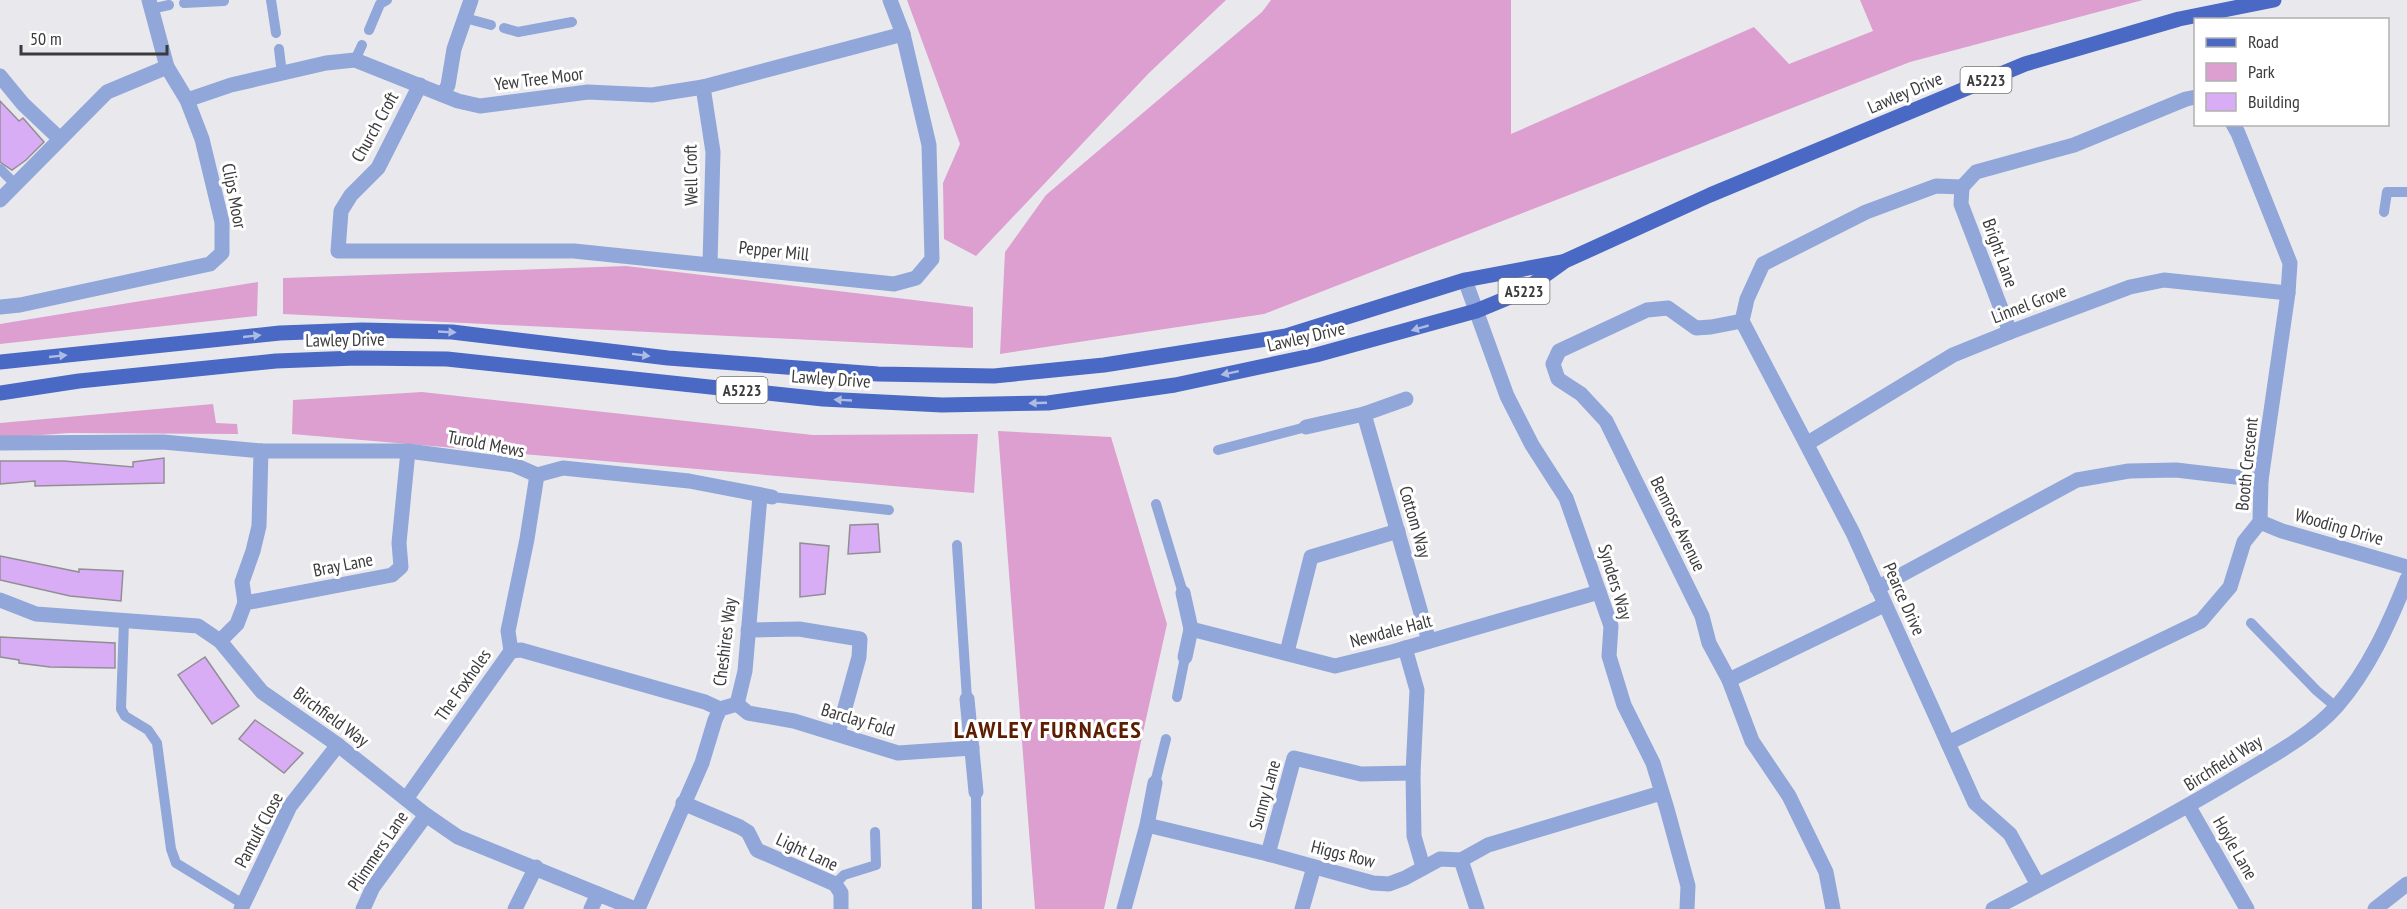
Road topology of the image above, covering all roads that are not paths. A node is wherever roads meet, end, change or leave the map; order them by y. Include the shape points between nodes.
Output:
1 (224, 0) edge
2 (272, 0) edge
3 (387, 0) edge
4 (471, 0) edge
5 (890, 0) edge
6 (2274, 0) edge
7 (184, 3) dead end
8 (150, 4) edge
9 (169, 5) dead end
10 (465, 18) junction
11 (572, 22) dead end
12 (491, 25) dead end
13 (504, 28) dead end
14 (369, 30) dead end
15 (276, 33) dead end
16 (903, 34) junction
17 (362, 45) dead end
18 (279, 50) dead end
19 (356, 60) junction
20 (167, 67) junction
21 (282, 74) junction
22 (0, 76) edge
23 (420, 85) junction
24 (704, 87) junction
25 (443, 95) junction
26 (2194, 97) edge
27 (187, 100) junction
28 (2234, 126) edge
29 (60, 139) junction
30 (0, 169) edge
31 (15, 184) junction
32 (1962, 188) junction
33 (2407, 192) edge
34 (0, 200) edge
35 (2384, 212) dead end
36 (338, 251) joint
37 (1566, 261) junction
38 (710, 264) junction
39 (1465, 280) junction
40 (2288, 293) junction
41 (0, 306) edge
42 (1476, 311) junction
43 (1742, 321) junction
44 (2010, 332) junction
45 (0, 362) edge
46 (0, 393) edge
47 (1406, 399) dead end
48 (1364, 414) junction
49 (1306, 426) joint
50 (0, 443) edge
51 (1808, 443) junction
52 (1218, 450) dead end
53 (261, 451) junction
54 (408, 451) junction
55 (537, 475) junction
56 (2261, 480) junction
57 (766, 496) junction
58 (1156, 504) dead end
59 (889, 510) dead end
60 (2260, 522) junction
61 (1398, 531) junction
62 (957, 545) dead end
63 (2407, 567) edge
64 (2407, 579) edge
65 (1877, 588) junction
66 (1599, 592) junction
67 (1183, 593) joint
68 (0, 600) edge
69 (245, 603) junction
70 (1884, 605) junction
71 (124, 621) junction
72 (2251, 623) dead end
73 (1191, 629) junction
74 (748, 630) junction
75 (220, 641) junction
76 (1429, 641) junction
77 (1405, 648) junction
78 (511, 651) junction
79 (1287, 652) junction
80 (1185, 657) joint
81 (1729, 680) junction
82 (1177, 697) dead end
83 (967, 699) joint
84 (736, 704) junction
85 (2336, 707) junction
86 (720, 709) junction
87 (837, 733) junction
88 (1166, 739) dead end
89 (1948, 743) junction
90 (338, 745) junction
91 (972, 748) junction
92 (1413, 773) junction
93 (1155, 783) joint
94 (976, 792) joint
95 (1661, 793) junction
96 (406, 799) junction
97 (683, 803) junction
98 (2189, 807) junction
99 (426, 816) junction
100 (1147, 825) junction
101 (874, 832) dead end
102 (1268, 854) junction
103 (1461, 860) junction
104 (536, 867) junction
105 (1314, 867) junction
106 (1423, 867) junction
107 (835, 884) junction
108 (2407, 884) edge
109 (2038, 885) junction
110 (598, 894) junction
111 (242, 906) edge
112 (363, 909) edge
113 (515, 909) edge
114 (591, 909) edge
115 (637, 909) edge
116 (841, 909) edge
117 (977, 909) edge
118 (1124, 909) edge
119 (1302, 909) edge
120 (1477, 909) edge
121 (1687, 909) edge
122 (1833, 909) edge
123 (1993, 909) edge
124 (2247, 909) edge
125 (2375, 909) edge

1 - 7 lane
2 - 15 lane
3 - 14 lane via 380,4
4 - 10 street
5 - 16 street, Pepper Mill
6 - 37 main road, Lawley Drive / A5223 via 2179,19 2025,64 1710,195
8 - 9 lane
8 - 20 street, Clips Moor
10 - 12 lane
10 - 25 street
11 - 13 lane via 518,32
16 - 24 street, Yew Tree Moor
16 - 38 street, Pepper Mill via 929,145 932,259 916,278 894,284
17 - 19 lane
18 - 21 lane
19 - 21 street, Yew Tree Moor
19 - 23 street, Yew Tree Moor
20 - 27 street, Clips Moor
20 - 29 street via 107,92
21 - 27 street, Yew Tree Moor
22 - 29 street
23 - 25 street, Yew Tree Moor
23 - 36 street, Church Croft via 378,168 341,211
24 - 25 street, Yew Tree Moor via 652,95 588,92 480,106
24 - 38 street, Well Croft via 713,152
26 - 32 street via 2074,145 1976,172
27 - 41 street, Clips Moor via 212,176 222,222 222,253 210,264
28 - 40 street, Booth Crescent via 2289,263
29 - 31 street
30 - 31 lane
31 - 34 street
32 - 43 street via 1936,186 1866,212 1762,264
32 - 44 street, Bright Lane via 1961,204
33 - 35 lane via 2387,192
36 - 38 street, Pepper Mill via 574,251
37 - 39 main road, Lawley Drive / A5223
37 - 42 main road, Lawley Drive / A5223 via 1522,292
39 - 42 street, Synders Way
45 -> 39 main road, Lawley Drive / A5223 via 280,333 362,330 441,332 668,358 878,374 994,376 1104,365 1286,336
40 - 44 street, Linnel Grove via 2164,280 2130,286
40 - 56 street, Booth Crescent
42 -> 46 main road, Lawley Drive / A5223 via 1316,356 1175,385 1048,402 942,405 823,399 447,359 276,360
42 - 66 street, Synders Way via 1507,396 1566,498
43 - 51 street, Pearce Drive
43 - 81 street, Bemrose Avenue via 1696,328 1668,308 1647,310 1558,351 1553,364 1558,379 1581,394 1606,421 1702,616 1708,643
44 - 51 street, Linnel Grove via 1953,355
47 - 48 street
48 - 49 street
48 - 61 street, Cottom Way
49 - 52 lane
50 - 53 street, Turold Mews via 163,441
51 - 65 street, Pearce Drive
53 - 54 street, Turold Mews
53 - 69 street via 259,526 242,582
54 - 55 street, Turold Mews via 514,465
54 - 69 street, Bray Lane via 399,543 401,567 393,575
55 - 57 street, Turold Mews via 563,468 689,482
55 - 78 street, The Foxholes via 508,631
56 - 60 street, Booth Crescent
56 - 65 street via 2175,470 2129,471 2077,480
57 - 59 lane
57 - 74 street, Cheshires Way
58 - 67 lane
60 - 63 street, Wooding Drive
60 - 89 street, Booth Crescent via 2244,542 2230,587 2201,621
61 - 76 street, Cottom Way
61 - 79 street via 1311,557
62 - 83 lane
64 - 85 street, Birchfield Way via 2386,632
65 - 70 street, Pearce Drive
66 - 76 street, Newdale Halt
66 - 95 street, Synders Way via 1611,626 1609,656 1624,705 1653,763
67 - 73 street
68 - 71 street, Birchfield Way via 36,614
69 - 75 street via 237,624
70 - 81 street
70 - 89 street, Pearce Drive
71 - 75 street, Birchfield Way via 198,626
71 - 111 lane via 121,709 125,716 148,730 157,744 176,863
72 - 85 lane
73 - 79 street, Newdale Halt
73 - 80 street
74 - 84 street, Cheshires Way via 745,672
74 - 87 street via 799,629 860,639 859,657
75 - 90 street, Birchfield Way via 262,692
76 - 77 street, Newdale Halt
77 - 79 street, Newdale Halt via 1335,666
77 - 92 street via 1417,690
78 - 86 street via 521,650
78 - 96 street, The Foxholes
80 - 82 lane
81 - 122 street, Bemrose Avenue via 1752,741 1789,796 1826,872
83 - 91 street
84 - 86 street, Cheshires Way
84 - 87 street, Barclay Fold via 748,713
85 - 98 street, Birchfield Way via 2298,740
86 - 97 street, Cheshires Way via 702,763
87 - 91 street, Barclay Fold via 898,753
88 - 93 lane
89 - 109 street, Pearce Drive via 1975,803 2010,834
90 - 96 street, Birchfield Way
90 - 111 street, Pantulf Close via 290,806
91 - 94 street
92 - 102 street, Sunny Lane via 1361,774 1294,758
92 - 106 street via 1414,836
93 - 100 street
94 - 117 lane
95 - 103 street, Higgs Row via 1488,845
95 - 121 street, Synders Way via 1688,886
96 - 99 street, Birchfield Way
97 - 107 street, Light Lane via 741,827 757,850
97 - 115 street, Cheshires Way
98 - 109 street, Birchfield Way
98 - 124 street, Hoyle Lane
99 - 104 street, Birchfield Way via 458,837
99 - 112 street, Plimmers Lane via 374,887
100 - 102 street, Higgs Row
100 - 118 street
101 - 107 lane via 876,865 844,875
102 - 105 street, Higgs Row
103 - 106 street, Higgs Row via 1440,859
103 - 120 street
104 - 110 street, Birchfield Way
104 - 113 street
105 - 106 street, Higgs Row via 1389,884
105 - 119 street
107 - 116 street, Light Lane via 842,893
108 - 125 street
109 - 123 street, Birchfield Way
110 - 114 street
110 - 115 street, Birchfield Way

